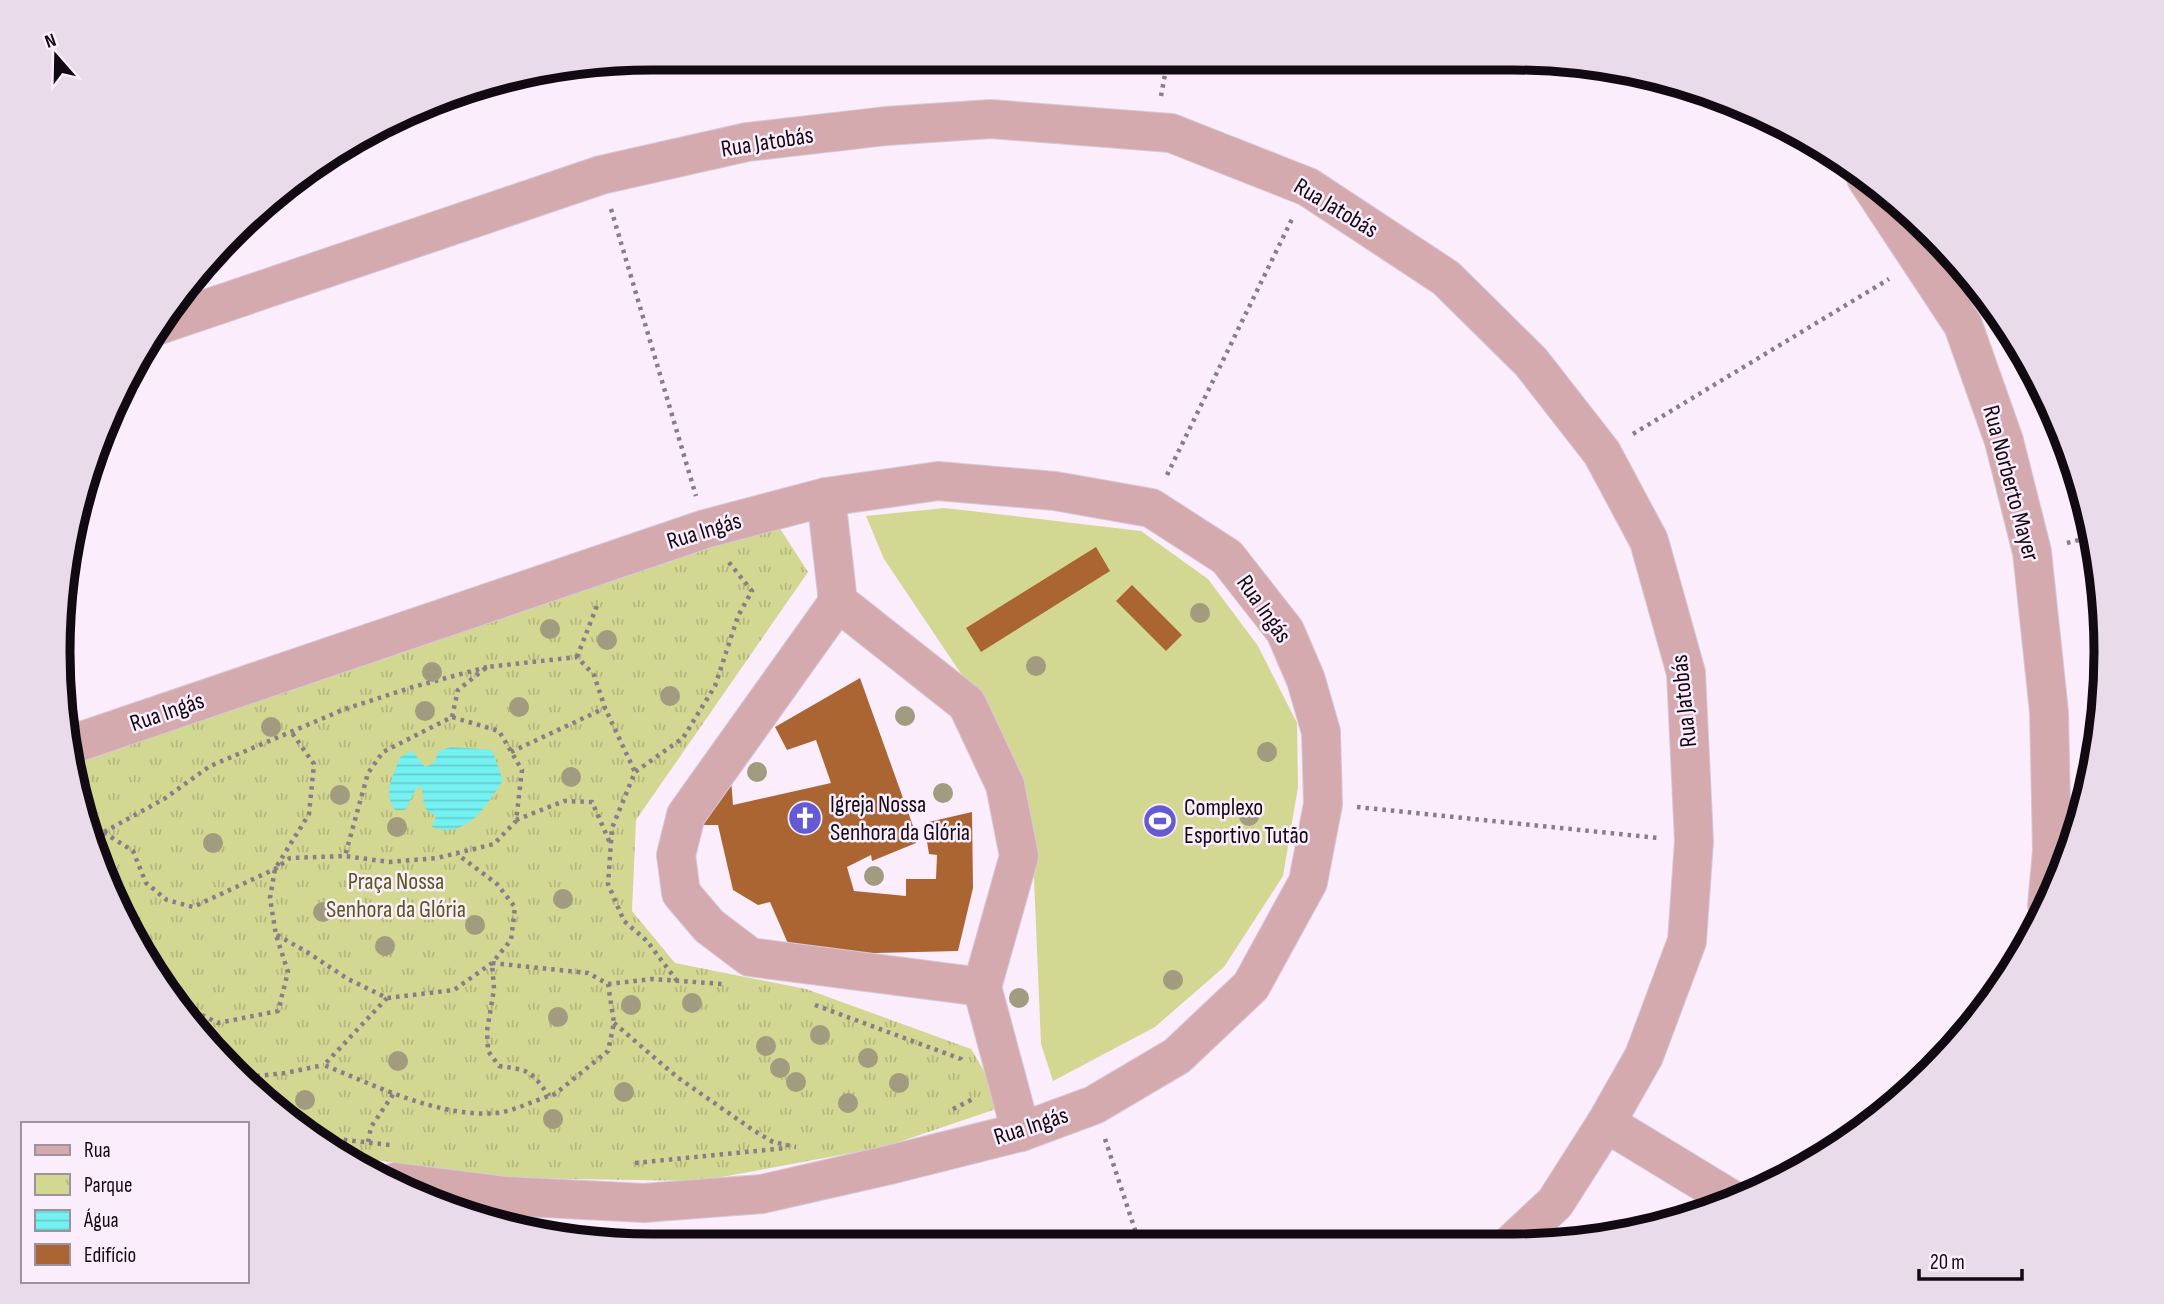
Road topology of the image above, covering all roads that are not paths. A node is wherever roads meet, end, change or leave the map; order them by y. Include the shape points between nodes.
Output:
1 (1885, 205) edge
2 (175, 320) edge
3 (827, 497) junction
4 (838, 602) junction
5 (77, 743) edge
6 (2050, 876) edge
7 (982, 987) junction
8 (1606, 1123) junction
9 (1021, 1132) junction
10 (395, 1164) edge
11 (1723, 1194) edge
12 (1522, 1234) edge

1 - 6 street, Rua Norberto Mayer via 1963,326 2004,441 2032,552 2049,712
2 - 8 street, Rua Jatobás via 601,175 747,142 886,125 991,119 1171,133 1308,187 1446,278 1531,362 1602,453 1649,541 1686,673 1694,841 1688,941 1644,1056
3 - 4 street
3 - 5 street, Rua Ingás via 716,544
3 - 9 street, Rua Ingás via 938,481 1055,491 1151,508 1227,557 1284,631 1306,680 1321,732 1323,804 1308,883 1251,986 1177,1056 1094,1104
4 - 7 street via 967,704 1005,785 1018,856
4 - 7 street via 687,815 676,855 681,893 709,926 750,957
7 - 9 street
8 - 11 street
8 - 12 street, Rua Jatobás via 1555,1203
9 - 10 street, Rua Ingás via 762,1194 644,1203 506,1196

